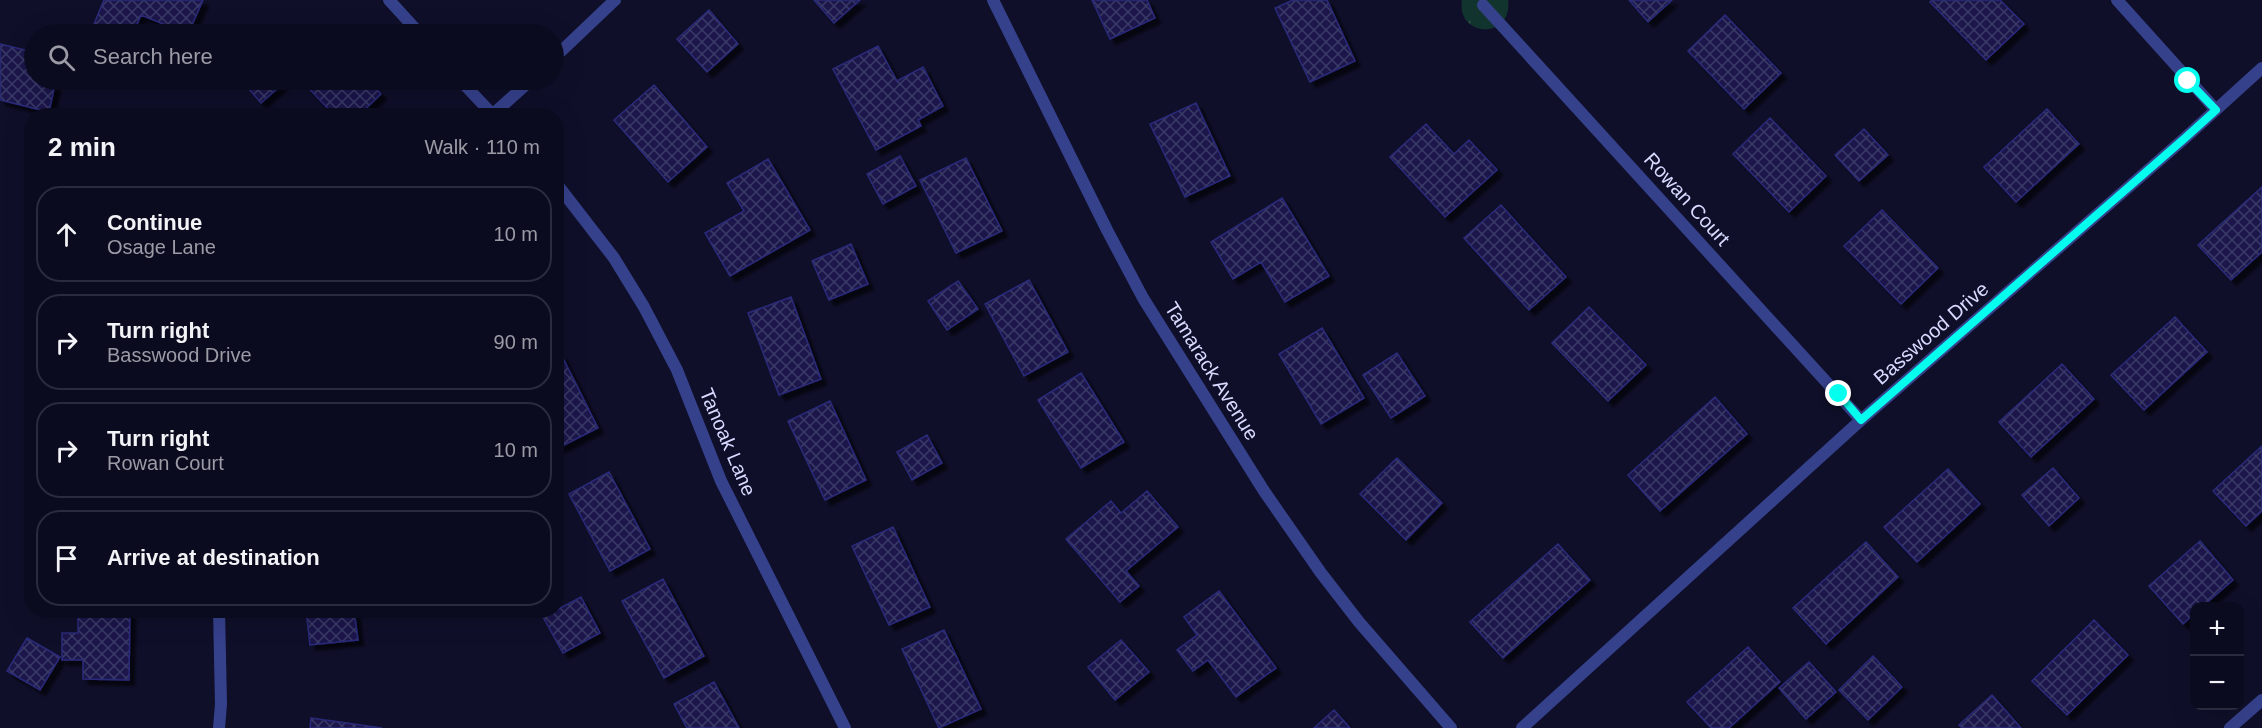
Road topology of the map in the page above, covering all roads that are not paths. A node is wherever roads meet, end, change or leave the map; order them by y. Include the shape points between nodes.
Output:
1 (389, 0) edge
2 (615, 0) edge
3 (993, 0) edge
4 (2117, 0) edge
5 (1483, 5) dead end
6 (411, 24) edge
7 (564, 48) edge
8 (2262, 68) edge
9 (469, 90) edge
10 (520, 90) edge
11 (486, 108) edge
12 (501, 108) edge
13 (2216, 110) junction
14 (564, 193) edge
15 (1861, 420) junction
16 (219, 618) edge
17 (2262, 700) edge
18 (219, 728) edge
19 (845, 728) edge
20 (1451, 728) edge
21 (1522, 728) edge
22 (2230, 728) edge

1 - 6 street
2 - 7 street
3 - 20 street, Tamarack Avenue via 1143,298 1264,491 1359,622
4 - 13 street
5 - 15 street, Rowan Court
8 - 13 street, Basswood Drive
9 - 11 street
10 - 12 street
13 - 15 street, Basswood Drive
14 - 19 street, Tanoak Lane via 614,258 644,307 677,370 721,481
15 - 21 street, Basswood Drive
16 - 18 street
17 - 22 street

